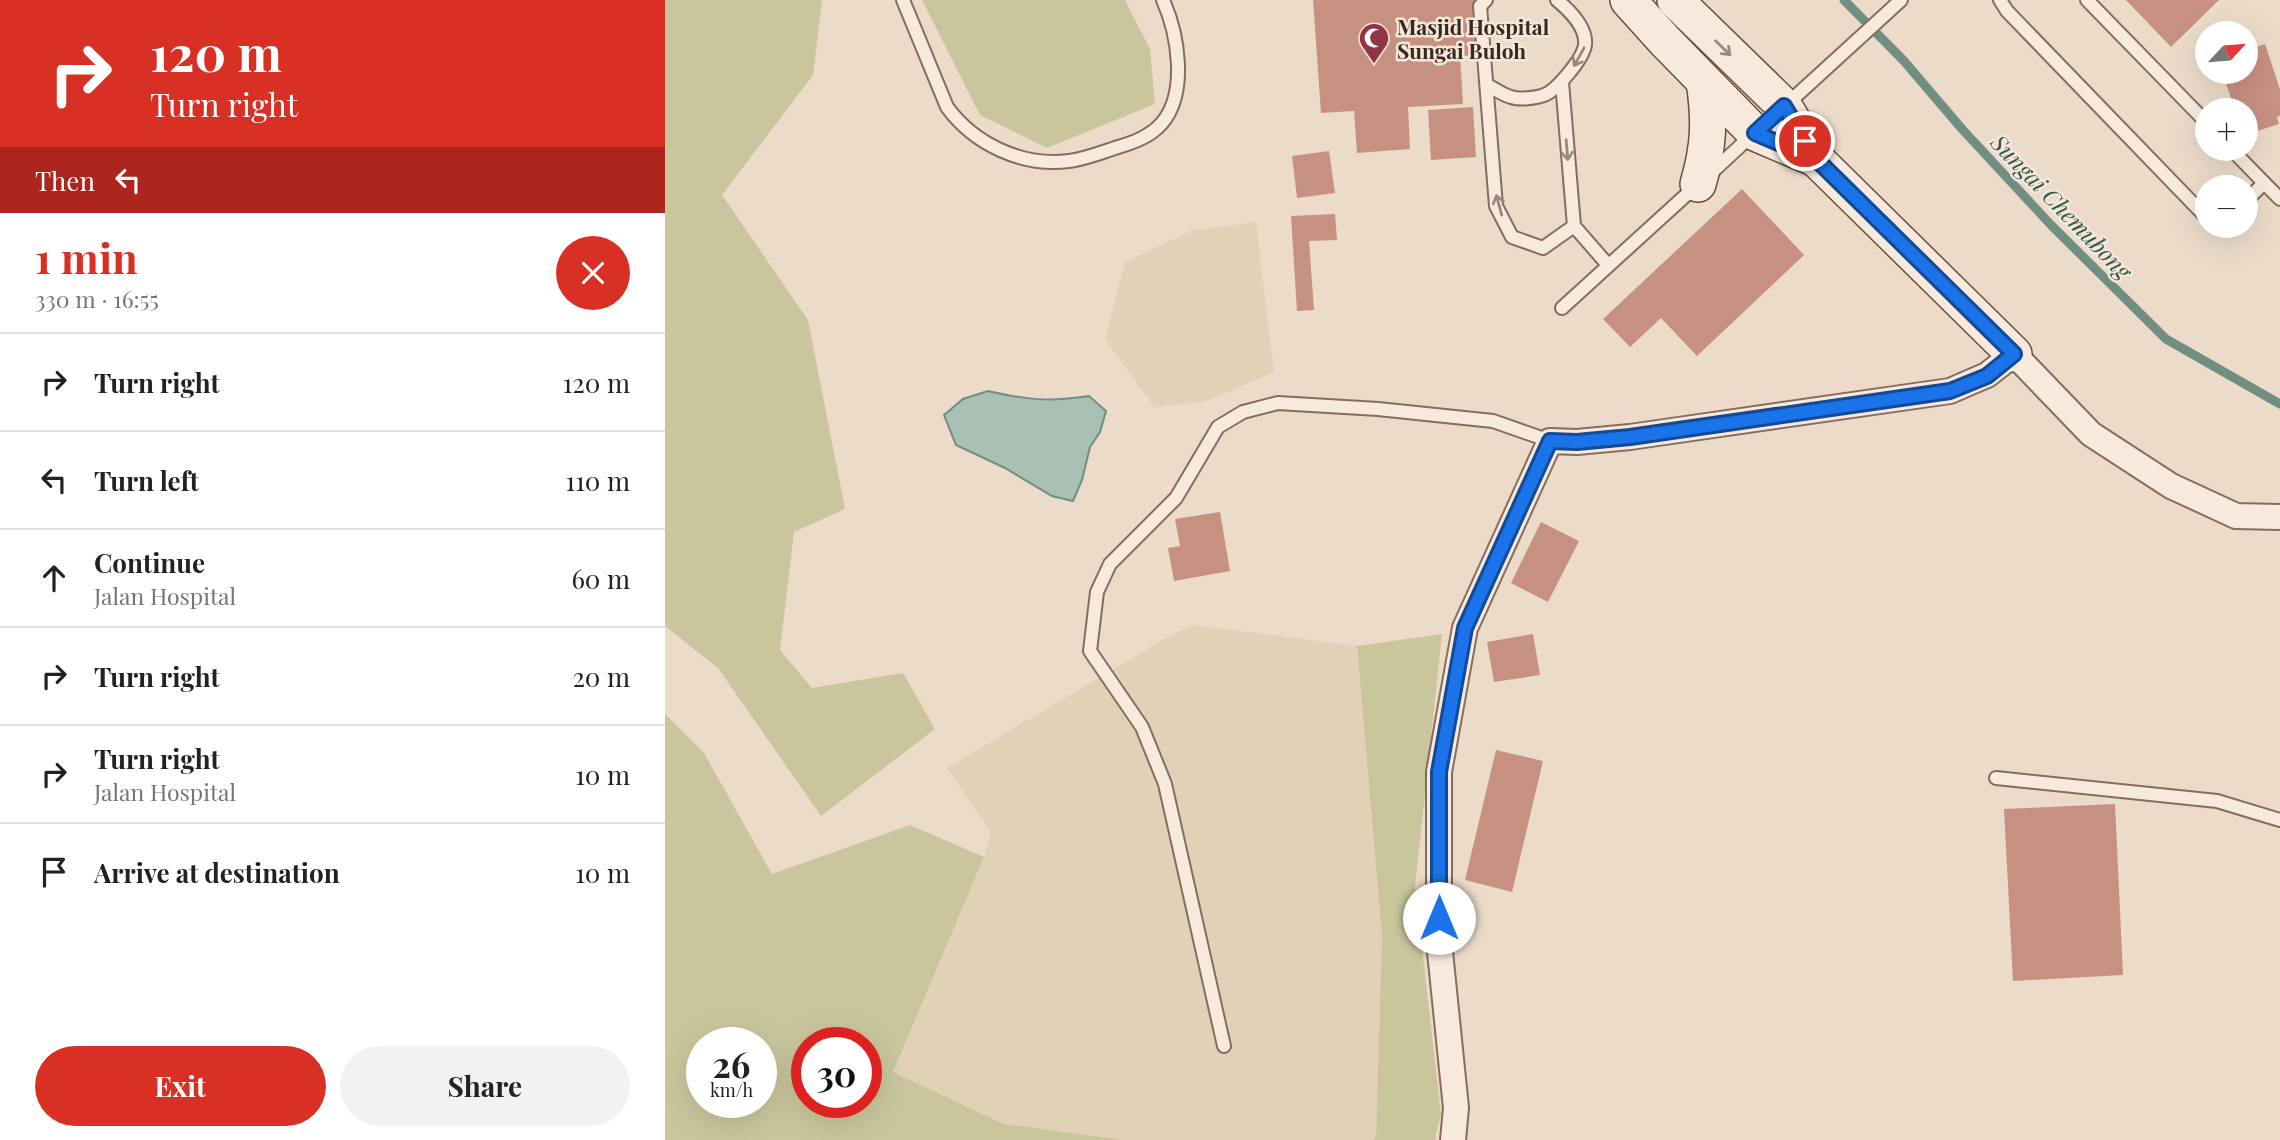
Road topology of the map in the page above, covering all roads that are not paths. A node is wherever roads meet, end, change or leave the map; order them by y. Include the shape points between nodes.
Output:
1 (904, 0) edge
2 (1163, 0) edge
3 (1486, 0) edge
4 (1557, 0) edge
5 (1628, 0) edge
6 (1675, 0) edge
7 (1901, 0) edge
8 (2000, 0) edge
9 (2087, 0) edge
10 (1704, 81) junction
11 (1562, 82) junction
12 (1487, 85) junction
13 (2195, 111) edge
14 (1775, 115) junction
15 (2243, 161) edge
16 (2265, 183) junction
17 (1698, 184) junction
18 (2258, 190) edge
19 (2280, 199) edge
20 (2195, 206) edge
21 (1574, 226) junction
22 (1608, 265) junction
23 (1562, 308) dead end
24 (2014, 354) junction
25 (1550, 441) junction
26 (2280, 517) edge
27 (1996, 778) dead end
28 (2280, 820) edge
29 (1224, 1046) dead end
30 (1453, 1140) edge

1 - 2 lane via 947,107 958,122 997,149 1052,162 1086,158 1137,141 1162,124 1171,109 1179,73 1176,38
3 - 12 lane via 1480,6
4 -> 11 lane via 1581,28 1585,45
5 - 10 main road
6 -> 14 main road
7 - 14 lane
8 - 20 lane
9 - 13 lane
10 - 14 main road
10 - 17 main road via 1709,130
11 - 12 lane via 1545,95 1513,98
11 -> 21 lane
21 -> 12 lane via 1543,248 1512,237 1496,206
14 - 17 lane
14 - 24 main road
15 - 16 lane
16 - 18 lane
16 - 19 lane
17 - 22 lane
21 - 22 lane
22 - 23 lane
24 - 25 street via 1987,376 1950,391 1630,437
24 - 26 street via 2091,434 2171,486 2236,516
25 - 29 lane via 1493,421 1391,411 1278,403 1243,412 1218,427 1176,498 1110,564 1097,592 1090,651 1142,727 1165,785
25 - 30 street via 1465,628 1439,772 1439,942 1456,1108
27 - 28 lane via 2217,801

